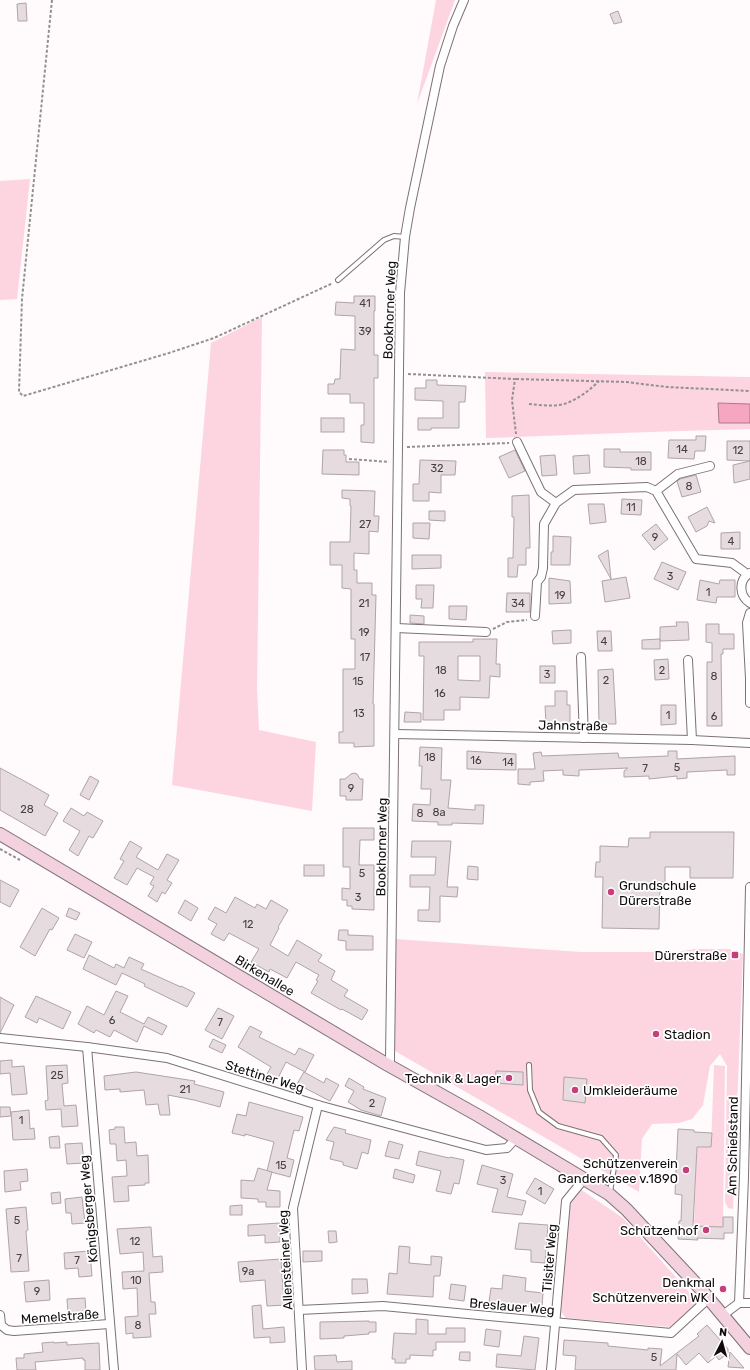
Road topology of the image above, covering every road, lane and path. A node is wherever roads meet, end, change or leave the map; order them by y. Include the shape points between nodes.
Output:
1 (52, 0) edge
2 (464, 0) edge
3 (405, 237) junction
4 (338, 280) joint
5 (399, 374) junction
6 (515, 379) junction
7 (599, 381) junction
8 (750, 391) edge
9 (529, 404) dead end
10 (517, 442) junction
11 (399, 447) junction
12 (349, 459) dead end
13 (388, 462) dead end
14 (710, 466) dead end
15 (656, 491) junction
16 (556, 503) junction
17 (749, 574) edge
18 (750, 603) edge
19 (750, 613) edge
20 (535, 616) joint
21 (396, 628) junction
22 (486, 632) joint
23 (581, 657) dead end
24 (688, 660) dead end
25 (750, 678) edge
26 (750, 703) edge
27 (395, 734) junction
28 (584, 738) junction
29 (692, 740) junction
30 (750, 743) edge
31 (0, 834) edge
32 (750, 887) edge
33 (749, 969) edge
34 (0, 1038) edge
35 (87, 1047) junction
36 (529, 1064) dead end
37 (388, 1065) junction
38 (318, 1105) junction
39 (516, 1138) junction
40 (747, 1177) edge
41 (584, 1179) junction
42 (609, 1194) junction
43 (709, 1298) junction
44 (739, 1303) junction
45 (750, 1303) edge
46 (299, 1310) junction
47 (0, 1315) edge
48 (723, 1315) junction
49 (555, 1322) junction
50 (110, 1324) junction
51 (750, 1348) edge
52 (114, 1370) edge
53 (302, 1370) edge
54 (551, 1370) edge

1 - 4 path via 22,299 20,392 23,396 214,338
2 - 3 street, Bookhorner Weg via 440,66
3 - 4 lane via 394,236 384,240
3 - 5 street, Bookhorner Weg via 400,293
5 - 6 path
5 - 11 street, Bookhorner Weg
6 - 7 path
6 - 10 path via 512,400
7 - 8 path
7 - 9 path via 589,391 565,404
10 - 11 path
10 - 16 street via 541,492
11 - 21 street, Bookhorner Weg
12 - 13 path
14 - 15 street via 678,474
15 - 16 street via 647,487 574,490
15 - 17 street via 696,559 732,563
16 - 20 street via 544,524 543,568 537,582
17 - 18 street via 741,588 744,598
19 - 25 street via 747,623
20 - 22 path via 532,619 507,622
21 - 22 street
21 - 27 street, Bookhorner Weg
23 - 28 street
24 - 29 street
25 - 26 street
27 - 28 street, Jahnstraße
27 - 37 street, Bookhorner Weg
28 - 29 street, Jahnstraße
29 - 30 street, Jahnstraße
31 - 37 street, Birkenallee
32 - 33 street
33 - 40 street, Am Schießstand
34 - 35 street, Stettiner Weg
35 - 38 street, Stettiner Weg via 167,1058
35 - 50 street, Königsberger Weg
36 - 42 lane via 530,1090 539,1112 558,1126 601,1138 616,1155
37 - 39 street, Birkenallee
38 - 39 street, Stettiner Weg via 486,1150 507,1148
38 - 46 street, Allensteiner Weg via 293,1208
39 - 41 street, Birkenallee
40 - 44 street, Am Schießstand
41 - 42 street, Birkenallee
41 - 49 street, Tilsiter Weg via 566,1201
42 - 43 street, Birkenallee
43 - 48 street, Birkenallee
43 - 49 street, Breslauer Weg via 671,1333
44 - 45 street
44 - 48 street
46 - 49 street, Breslauer Weg via 383,1306
46 - 53 street, Allensteiner Weg
47 - 50 street, Memelstraße via 1,1325 7,1330 14,1331
48 - 51 street, Birkenallee
49 - 54 street, Tilsiter Weg
50 - 52 street, Königsberger Weg

